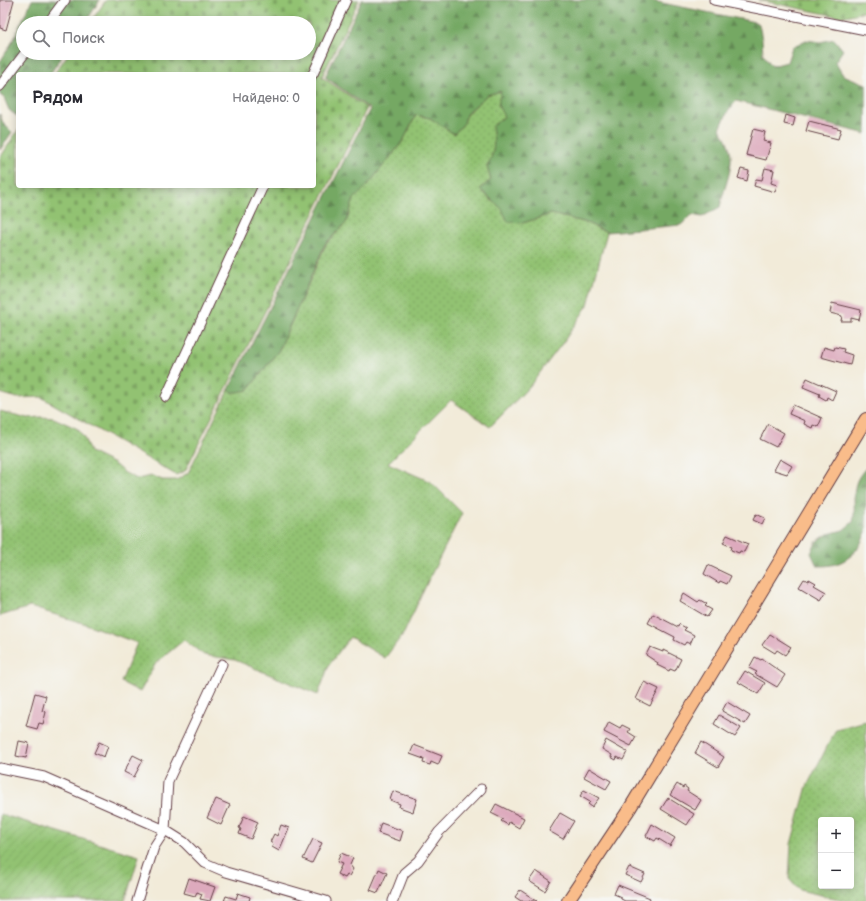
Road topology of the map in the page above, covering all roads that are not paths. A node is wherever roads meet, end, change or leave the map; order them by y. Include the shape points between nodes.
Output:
1 (65, 0) edge
2 (346, 0) edge
3 (714, 0) edge
4 (53, 16) edge
5 (866, 30) edge
6 (20, 60) edge
7 (314, 72) edge
8 (0, 86) edge
9 (262, 188) edge
10 (166, 397) dead end
11 (866, 420) edge
12 (222, 664) dead end
13 (0, 768) edge
14 (481, 789) dead end
15 (165, 830) junction
16 (137, 901) edge
17 (326, 901) edge
18 (393, 901) edge
19 (568, 901) edge

1 - 4 street
2 - 7 street
3 - 5 street
6 - 8 street
9 - 10 street
11 - 19 main road via 630,808
12 - 15 street via 168,781
13 - 15 street via 44,777
14 - 18 street via 439,832 418,861 404,873
15 - 16 street via 154,847
15 - 17 street via 184,842 205,863 226,872

